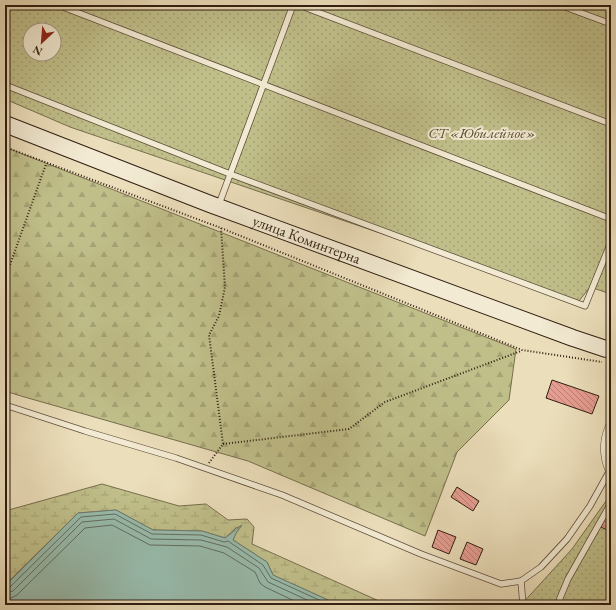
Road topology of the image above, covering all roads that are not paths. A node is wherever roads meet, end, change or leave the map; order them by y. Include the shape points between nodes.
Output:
1 (58, 5) edge
2 (293, 5) edge
3 (299, 5) edge
4 (560, 5) edge
5 (611, 24) edge
6 (5, 85) edge
7 (263, 85) junction
8 (5, 124) edge
9 (611, 124) edge
10 (230, 174) junction
11 (218, 207) junction
12 (611, 219) edge
13 (611, 242) edge
14 (607, 356) edge
15 (5, 405) edge
16 (611, 426) edge
17 (611, 470) edge
18 (611, 503) edge
19 (522, 581) junction
20 (523, 605) edge
21 (559, 605) edge

1 - 7 lane
2 - 7 lane
3 - 9 lane
4 - 5 lane
6 - 10 lane
7 - 10 lane
7 - 12 lane
8 - 11 street, улица Коминтерна
10 - 11 lane
10 - 13 lane via 585,306
11 - 14 street, улица Коминтерна via 606,349
15 - 19 lane via 176,458 282,495 421,554 501,584
16 - 17 street via 606,452
17 - 19 lane via 567,539 541,567
18 - 21 lane via 568,579
19 - 20 lane

